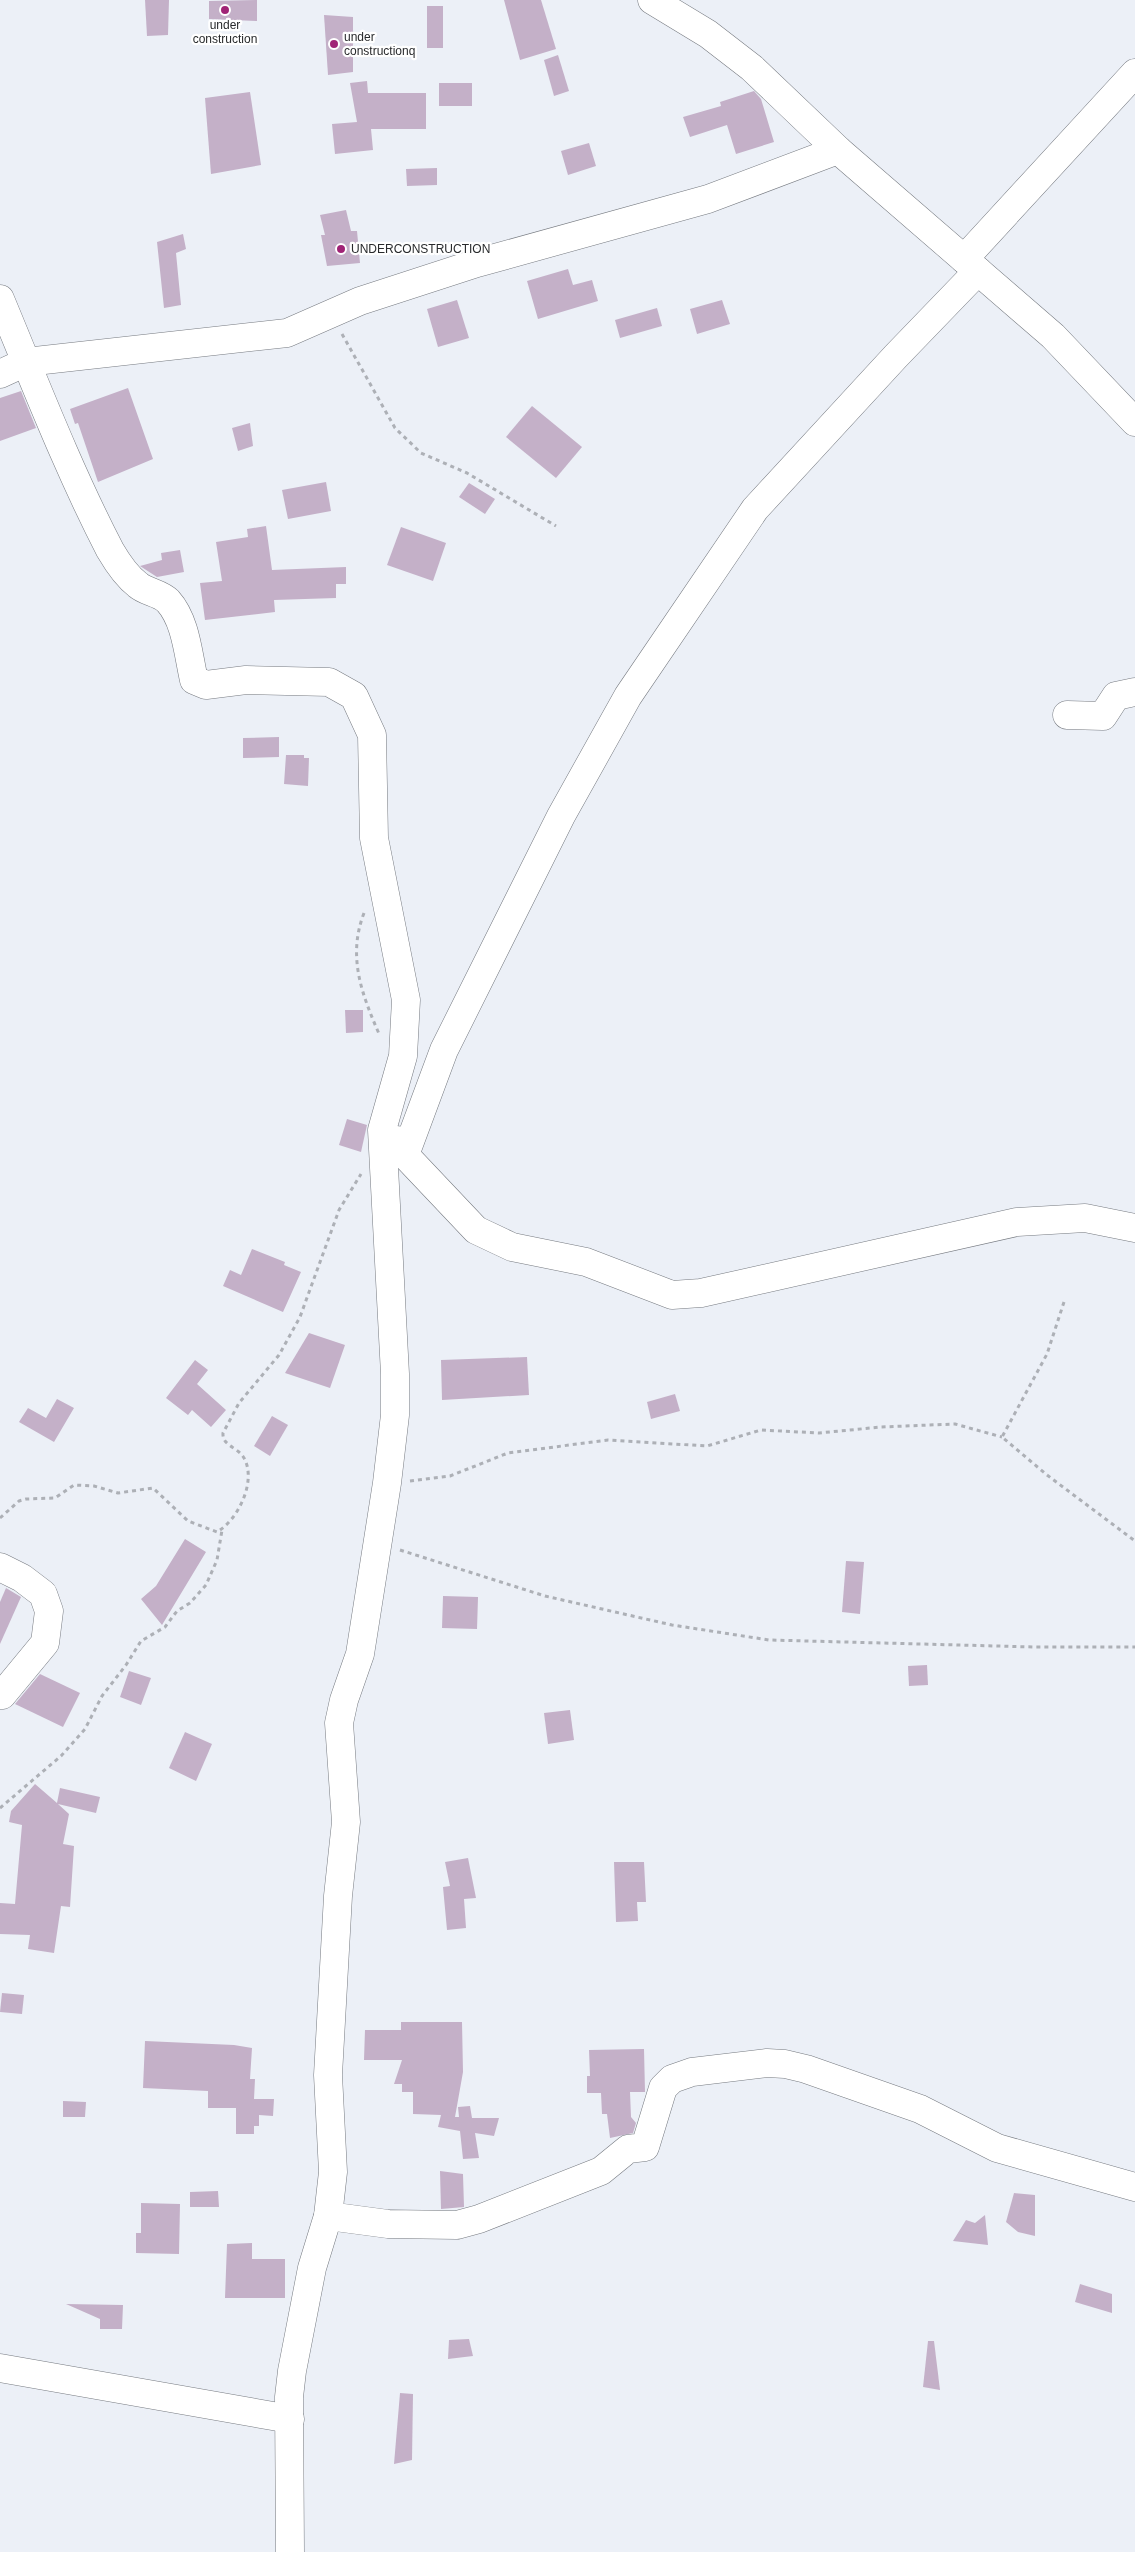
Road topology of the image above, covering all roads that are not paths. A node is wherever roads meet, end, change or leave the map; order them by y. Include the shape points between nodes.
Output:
1 (652, 0) edge
2 (1135, 73) edge
3 (838, 150) junction
4 (971, 265) junction
5 (0, 300) edge
6 (26, 362) junction
7 (0, 374) edge
8 (1135, 422) edge
9 (1135, 692) edge
10 (1067, 714) dead end
11 (384, 1116) junction
12 (405, 1155) junction
13 (1135, 1228) edge
14 (0, 1567) edge
15 (0, 1700) edge
16 (1135, 2188) edge
17 (328, 2216) junction
18 (0, 2368) edge
19 (290, 2419) junction
20 (290, 2552) edge

1 - 3 street via 708,34 752,68
2 - 4 street
3 - 4 street
3 - 6 street via 708,199 477,263 360,301 277,336
4 - 8 street via 1053,336
4 - 12 street via 896,356 755,509 628,696 561,816 444,1050
5 - 6 street
6 - 7 street
6 - 11 street via 77,482 121,568 138,586 167,600 176,613 194,680 206,685 246,680 329,682 354,696 372,735 374,838 406,1000 403,1056
9 - 10 street via 1116,696 1103,716
11 - 12 street
11 - 17 street via 383,1187 395,1415 360,1654 338,1723 346,1822 338,1896 328,2075 333,2172
12 - 13 street via 476,1230 512,1247 586,1262 672,1295 701,1293 1017,1222 1085,1218
14 - 15 street via 44,1594 49,1611 45,1643
16 - 17 street via 997,2148 920,2109 806,2069 767,2064 692,2072 672,2079 663,2088 645,2147 628,2149 601,2171 479,2219 457,2225 430,2226
17 - 19 street via 302,2313 292,2372
18 - 19 street
19 - 20 street

